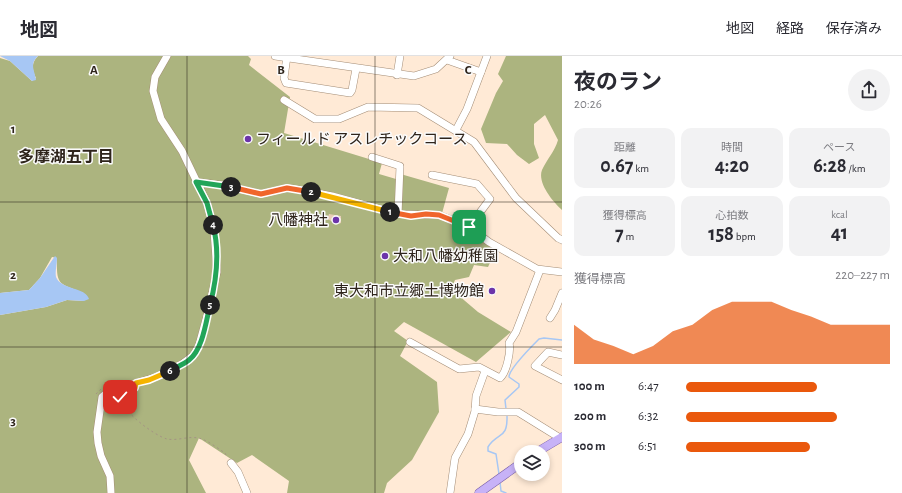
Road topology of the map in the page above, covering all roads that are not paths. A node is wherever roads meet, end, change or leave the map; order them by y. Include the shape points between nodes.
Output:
1 (167, 56) edge
2 (276, 56) edge
3 (400, 56) edge
4 (487, 56) edge
5 (287, 57) edge
6 (449, 58) edge
7 (356, 69) junction
8 (481, 72) junction
9 (397, 75) junction
10 (284, 100) dead end
11 (456, 130) junction
12 (372, 157) dead end
13 (432, 175) dead end
14 (196, 182) junction
15 (398, 214) junction
16 (469, 227) junction
17 (562, 240) edge
18 (540, 270) junction
19 (562, 272) edge
20 (562, 293) edge
21 (559, 310) edge
22 (550, 318) dead end
23 (410, 342) dead end
24 (562, 355) edge
25 (485, 371) junction
26 (562, 380) edge
27 (475, 409) junction
28 (561, 438) edge
29 (549, 445) edge
30 (231, 463) road end
31 (514, 468) edge
32 (111, 493) edge
33 (246, 493) edge
34 (450, 493) edge
35 (479, 493) edge

1 - 14 street via 155,78 154,91 161,119 182,151
2 - 5 street
3 - 9 street
4 - 8 street
5 - 7 street
5 - 7 street via 284,78 286,83 350,93
6 - 8 street
6 - 9 street via 436,69 422,74
7 - 9 street
8 - 11 street
10 - 11 street via 315,119 339,119 368,107 418,108
11 - 17 street via 474,142 516,198
12 - 15 street via 400,166
13 - 16 street via 477,184 490,199
14 - 15 street via 261,194 287,188 295,189
14 - 32 street via 207,203 217,245 217,272 207,316 199,345 190,360 149,380 109,391 102,398 97,432 98,444 110,476
15 - 16 street via 439,215
16 - 18 street
18 - 19 street
18 - 25 street via 516,332 509,342 511,347 503,375 498,378
20 - 21 street
21 - 22 street
23 - 25 street via 459,369 479,367
24 - 26 street via 548,352 535,366
25 - 27 street via 476,396
27 - 28 street via 518,412
27 - 34 street via 468,434 455,458
28 - 29 main road
30 - 33 street via 238,472
31 - 35 main road

